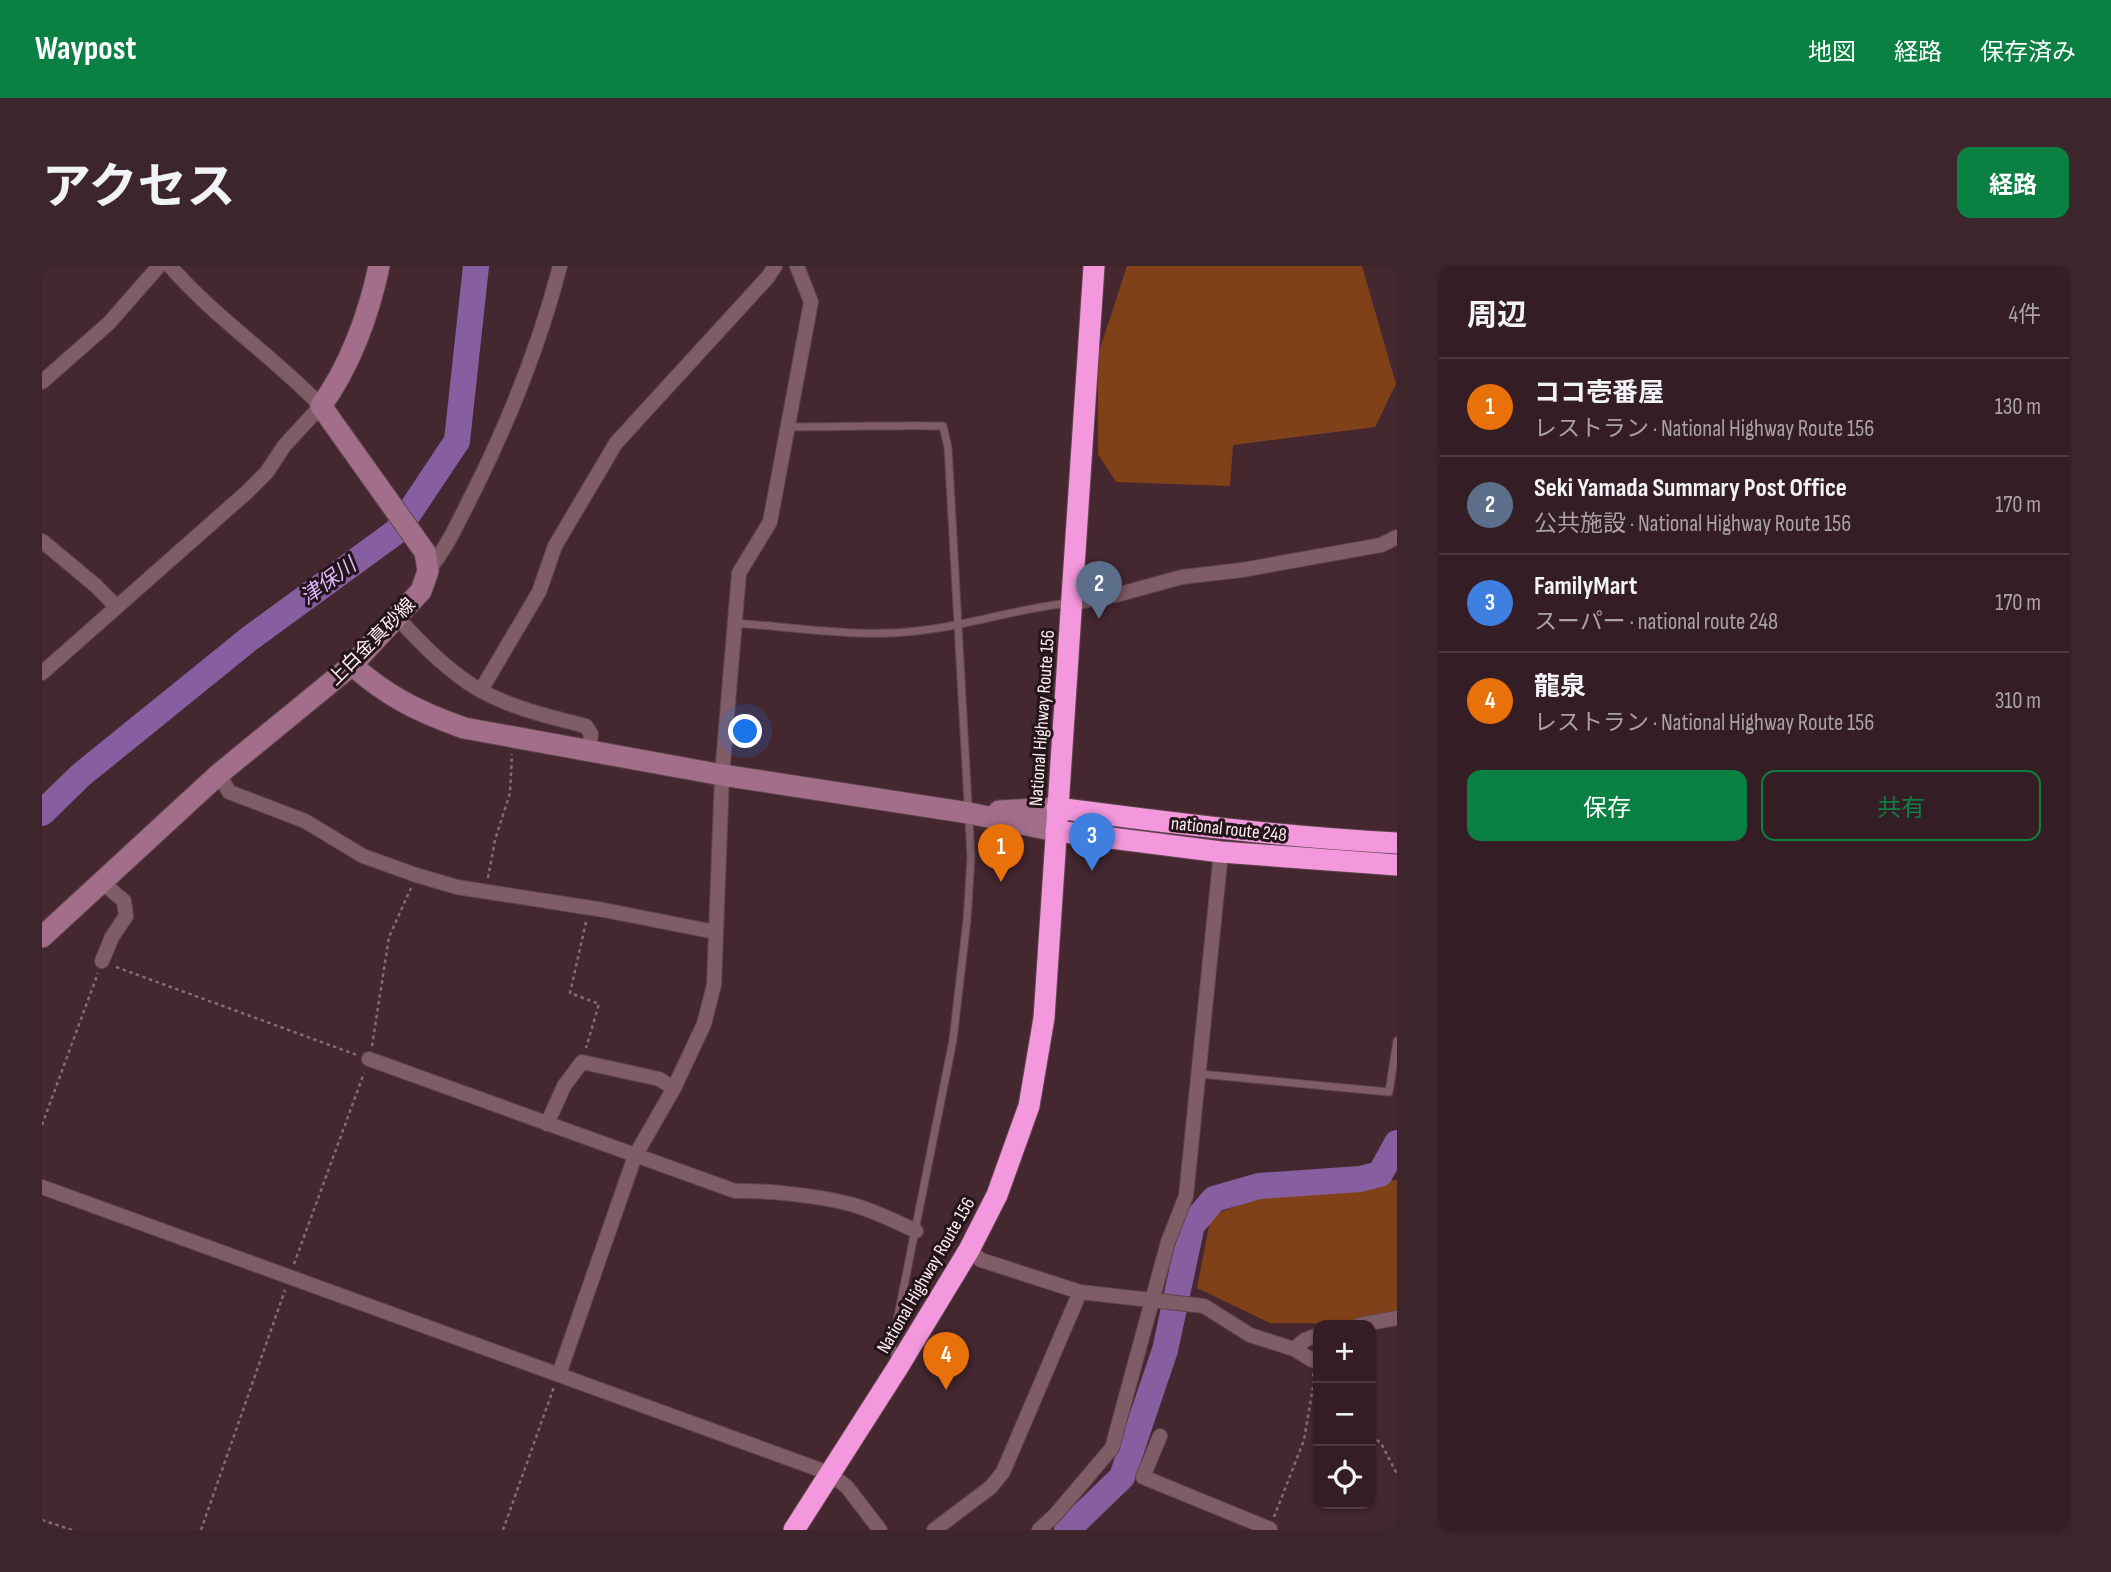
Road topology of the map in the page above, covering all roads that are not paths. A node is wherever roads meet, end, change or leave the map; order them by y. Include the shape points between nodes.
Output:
1 (159, 266) edge
2 (170, 266) edge
3 (379, 266) edge
4 (559, 266) edge
5 (775, 266) edge
6 (797, 266) edge
7 (1094, 266) edge
8 (42, 382) edge
9 (324, 410) junction
10 (788, 427) junction
11 (1397, 537) edge
12 (42, 541) edge
13 (427, 562) junction
14 (1071, 603) junction
15 (117, 607) junction
16 (397, 617) junction
17 (734, 623) junction
18 (957, 625) junction
19 (352, 665) junction
20 (42, 673) edge
21 (481, 690) junction
22 (589, 751) junction
23 (219, 774) junction
24 (722, 775) junction
25 (1058, 808) junction
26 (969, 813) junction
27 (1056, 831) junction
28 (1397, 843) edge
29 (1221, 852) junction
30 (1397, 865) edge
31 (103, 883) junction
32 (715, 932) junction
33 (42, 937) edge
34 (102, 961) road end
35 (1397, 1041) edge
36 (369, 1059) road end
37 (1200, 1074) junction
38 (674, 1088) junction
39 (547, 1125) junction
40 (635, 1156) junction
41 (42, 1187) edge
42 (916, 1231) junction
43 (969, 1251) junction
44 (1080, 1292) junction
45 (1155, 1301) junction
46 (1397, 1318) edge
47 (1376, 1322) edge
48 (1313, 1337) edge
49 (1294, 1349) junction
50 (1312, 1360) road end
51 (898, 1367) junction
52 (559, 1374) junction
53 (1160, 1436) dead end
54 (829, 1473) junction
55 (1270, 1529) edge
56 (794, 1530) edge
57 (880, 1530) edge
58 (934, 1530) edge
59 (1039, 1530) edge

1 - 8 street via 109,323
2 - 9 street
3 - 9 main road via 349,356
4 - 13 street via 530,368 493,452 444,551
5 - 21 street via 616,443 555,545 539,592
6 - 10 street via 811,302
7 - 14 highway, National Highway Route 156
9 - 13 main road
9 - 15 street via 284,446 247,492
10 - 17 street via 770,522 739,573
10 - 18 lane via 943,426 948,446
11 - 14 street via 1381,545 1182,577
12 - 15 street
13 - 16 main road, 上白金真砂線 via 421,592
14 - 18 lane
14 - 25 highway, National Highway Route 156
15 - 20 street
16 - 19 main road, 上白金真砂線
16 - 21 street via 443,663
17 - 18 lane via 840,632 915,632
17 - 24 street
18 - 26 lane
19 - 22 main road via 378,688 428,715 464,728
19 - 23 main road, 上白金真砂線
21 - 22 street via 586,726 591,734
22 - 24 main road
23 - 31 main road, 上白金真砂線
23 - 32 street via 229,792 305,821 363,856 416,875 457,887
24 - 26 main road
24 - 32 street
25 - 26 main road
25 - 27 highway, National Highway Route 156
25 - 28 highway, national route 248 via 1223,830
26 - 27 main road
26 - 42 lane via 969,895 954,1027
27 - 29 highway, national route 248
27 - 43 highway, National Highway Route 156 via 1044,1018 1028,1105 997,1195
29 - 30 highway, national route 248
29 - 37 street
31 - 33 main road, 上白金真砂線
31 - 34 street via 124,901 126,916
32 - 38 street via 714,985 704,1024
35 - 37 lane via 1389,1092
36 - 39 street
37 - 45 street via 1186,1195 1168,1242
38 - 39 street via 659,1079 582,1062 564,1086
38 - 40 street
39 - 40 street
40 - 42 street via 734,1191 847,1203
40 - 52 street
41 - 52 street
42 - 51 lane via 892,1346
43 - 44 street via 981,1260
43 - 51 highway, National Highway Route 156
44 - 45 street
44 - 58 street via 1003,1472 991,1487
45 - 49 street via 1204,1306 1250,1335
45 - 59 street via 1112,1448
46 - 47 street
48 - 49 street
49 - 50 street
51 - 54 highway, National Highway Route 156
52 - 54 street
53 - 55 street via 1143,1477
54 - 56 highway, National Highway Route 156
54 - 57 street via 847,1487

